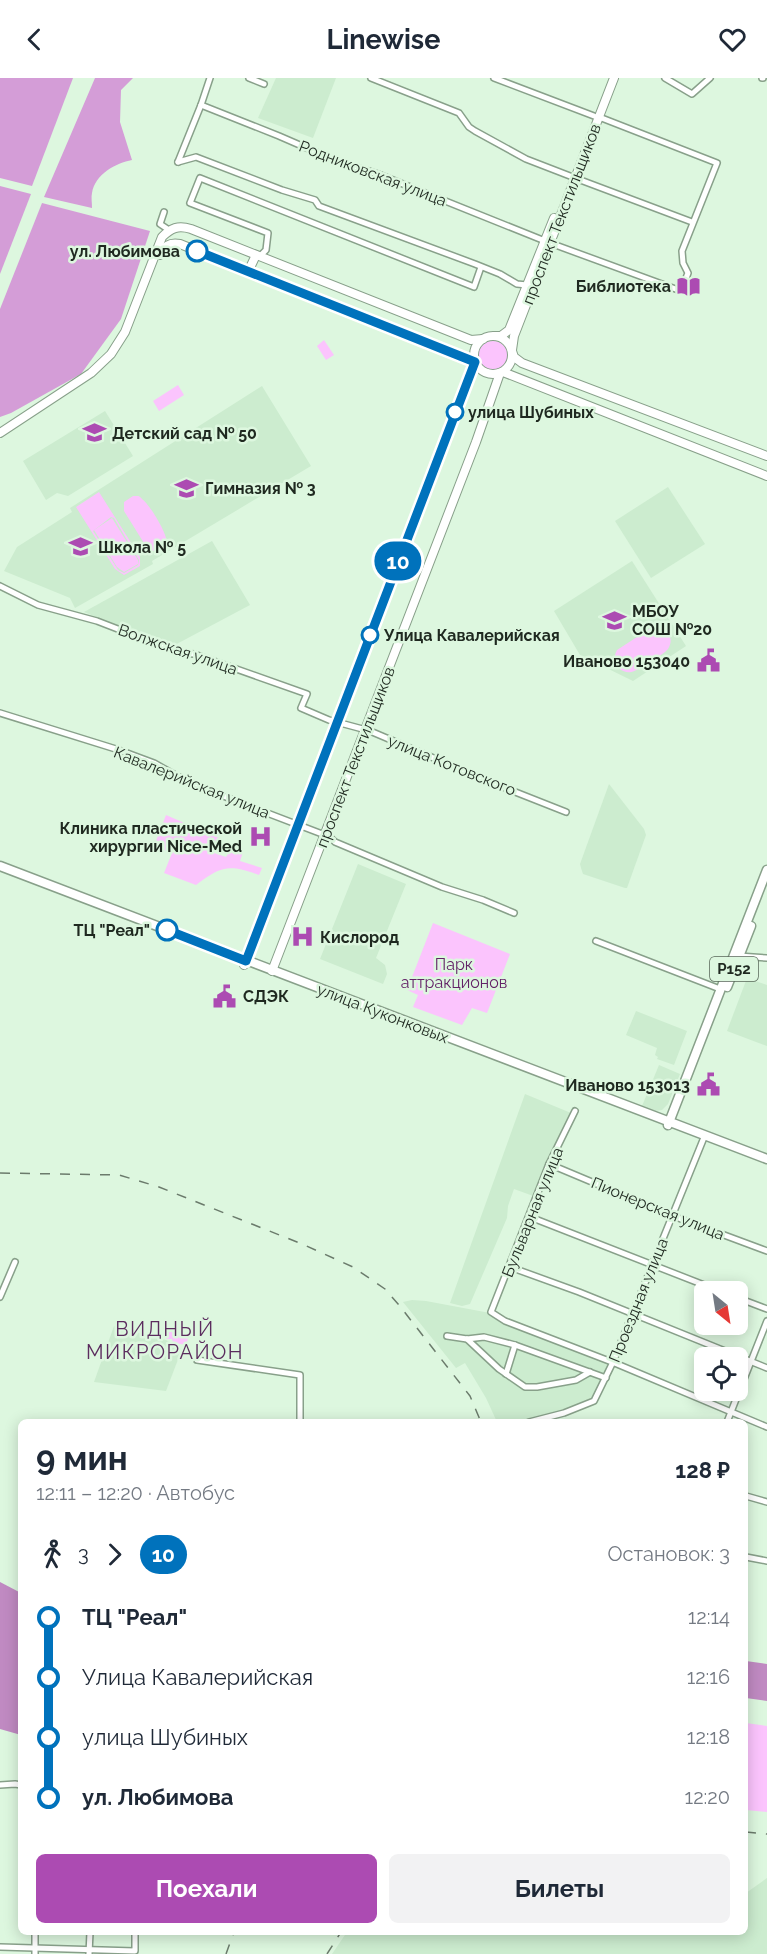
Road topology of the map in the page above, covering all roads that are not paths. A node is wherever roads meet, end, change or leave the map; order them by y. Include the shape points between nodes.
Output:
1 (210, 78) edge
2 (249, 78) edge
3 (371, 78) edge
4 (494, 78) edge
5 (608, 78) edge
6 (614, 78) edge
7 (665, 78) edge
8 (710, 78) edge
9 (264, 84) dead end
10 (201, 105) junction
11 (597, 116) junction
12 (572, 177) junction
13 (164, 212) dead end
14 (692, 222) junction
15 (169, 230) junction
16 (547, 242) junction
17 (258, 256) junction
18 (481, 267) junction
19 (248, 272) junction
20 (527, 285) junction
21 (495, 336) junction
22 (483, 339) junction
23 (512, 351) junction
24 (475, 362) junction
25 (501, 373) junction
26 (0, 433) edge
27 (0, 438) edge
28 (767, 456) edge
29 (767, 476) edge
30 (0, 586) edge
31 (0, 713) edge
32 (337, 723) junction
33 (365, 730) junction
34 (566, 812) dead end
35 (298, 824) junction
36 (324, 835) junction
37 (0, 866) edge
38 (767, 870) edge
39 (0, 872) edge
40 (767, 885) edge
41 (514, 913) dead end
42 (596, 941) dead end
43 (737, 954) junction
44 (767, 958) edge
45 (245, 963) junction
46 (263, 968) junction
47 (723, 990) junction
48 (530, 1071) junction
49 (574, 1112) dead end
50 (671, 1124) junction
51 (705, 1137) junction
52 (767, 1161) edge
53 (549, 1164) junction
54 (673, 1216) junction
55 (530, 1217) junction
56 (767, 1251) edge
57 (15, 1262) dead end
58 (653, 1264) junction
59 (510, 1267) junction
60 (695, 1281) edge
61 (0, 1297) edge
62 (748, 1302) edge
63 (767, 1310) edge
64 (632, 1315) junction
65 (767, 1321) edge
66 (447, 1336) dead end
67 (467, 1339) junction
68 (515, 1345) junction
69 (197, 1360) dead end
70 (613, 1362) junction
71 (751, 1362) junction
72 (767, 1368) edge
73 (590, 1372) junction
74 (506, 1374) junction
75 (606, 1378) junction
76 (731, 1412) junction
77 (300, 1419) edge
78 (541, 1419) edge
79 (728, 1419) edge
80 (748, 1419) edge
81 (748, 1419) edge
82 (767, 1427) edge
83 (748, 1497) edge
84 (767, 1502) edge
85 (748, 1557) edge
86 (767, 1561) edge
87 (18, 1784) edge
88 (0, 1785) edge
89 (35, 1935) edge
90 (90, 1935) edge
91 (135, 1935) edge
92 (0, 1947) edge
93 (35, 1951) edge
94 (89, 1952) edge

1 - 10 street
2 - 9 street
3 - 12 street via 459,113 475,131 526,159
4 - 11 street
5 - 11 main road, проспект Текстильщиков
6 - 11 main road, проспект Текстильщиков
7 - 8 street via 692,94
10 - 16 street, Родниковская улица
10 - 18 street via 178,162 196,157
11 - 12 main road, проспект Текстильщиков
11 - 14 street via 717,163
12 - 14 street
12 - 16 main road, проспект Текстильщиков
13 - 15 street via 160,224
14 - 16 street, Родниковская улица via 682,251 688,273 681,291
15 - 17 main road via 184,227
15 - 26 main road via 162,237 125,332 111,354 91,373
16 - 20 main road, проспект Текстильщиков
16 - 23 main road, проспект Текстильщиков
17 - 18 street via 266,250 268,232 190,203 200,178 474,287
17 - 19 main road
17 - 22 main road via 471,340
18 - 20 street
19 - 24 main road
19 - 27 main road via 180,244 162,249 128,335 113,357 93,376
20 - 21 main road, проспект Текстильщиков via 509,330
21 - 22 main road
21 - 23 main road
22 - 24 main road via 475,350
23 - 25 main road via 511,362
23 - 28 main road via 522,363
24 - 25 main road via 483,372
24 - 32 main road, проспект Текстильщиков
25 - 29 main road
25 - 33 main road, проспект Текстильщиков
30 - 32 street, Волжская улица via 38,605 97,621 307,694 301,708
31 - 35 street, Кавалерийская улица via 154,763 233,800
32 - 33 street, улица Котовского
32 - 35 main road, проспект Текстильщиков
33 - 34 street, улица Котовского
33 - 36 main road, проспект Текстильщиков
35 - 36 street, Кавалерийская улица
35 - 45 main road, проспект Текстильщиков
36 - 41 street, Кавалерийская улица via 442,887
36 - 46 main road, проспект Текстильщиков via 277,958
37 - 45 main road, улица Куконковых
38 - 43 main road, Р152
39 - 45 main road, улица Куконковых
40 - 43 main road, Р152
42 - 47 street
43 - 44 street
43 - 47 main road, Р152
45 - 46 main road, улица Куконковых
46 - 48 main road, улица Куконковых
46 - 48 main road, улица Куконковых
47 - 50 main road, Р152
48 - 50 main road, улица Куконковых
49 - 53 street, Бульварная улица
50 - 51 main road, улица Куконковых
51 - 52 main road, улица Куконковых
51 - 54 street, Проездная улица
53 - 54 street, Пионерская улица
53 - 55 street, Бульварная улица
54 - 56 street, Пионерская улица
54 - 58 street, Проездная улица
55 - 58 street
55 - 59 street, Бульварная улица
57 - 61 street
58 - 60 street
58 - 64 street, Проездная улица
59 - 64 street
59 - 70 street, Бульварная улица via 491,1312 505,1321
62 - 63 street
64 - 70 street, Проездная улица
64 - 71 street
65 - 71 street
66 - 67 street
67 - 68 street via 484,1337
67 - 74 street
68 - 73 street
68 - 74 street
69 - 77 street via 300,1375
70 - 75 street, Проездная улица
70 - 76 street
71 - 72 street
71 - 76 street
73 - 74 street via 576,1380 537,1388 525,1386
73 - 75 street
75 - 78 street, Проездная улица via 594,1401
76 - 79 street
76 - 81 street
80 - 82 street
83 - 84 street
85 - 86 street
87 - 88 street
89 - 93 street
90 - 94 street
91 - 94 street via 135,1951
92 - 93 street
93 - 94 street

